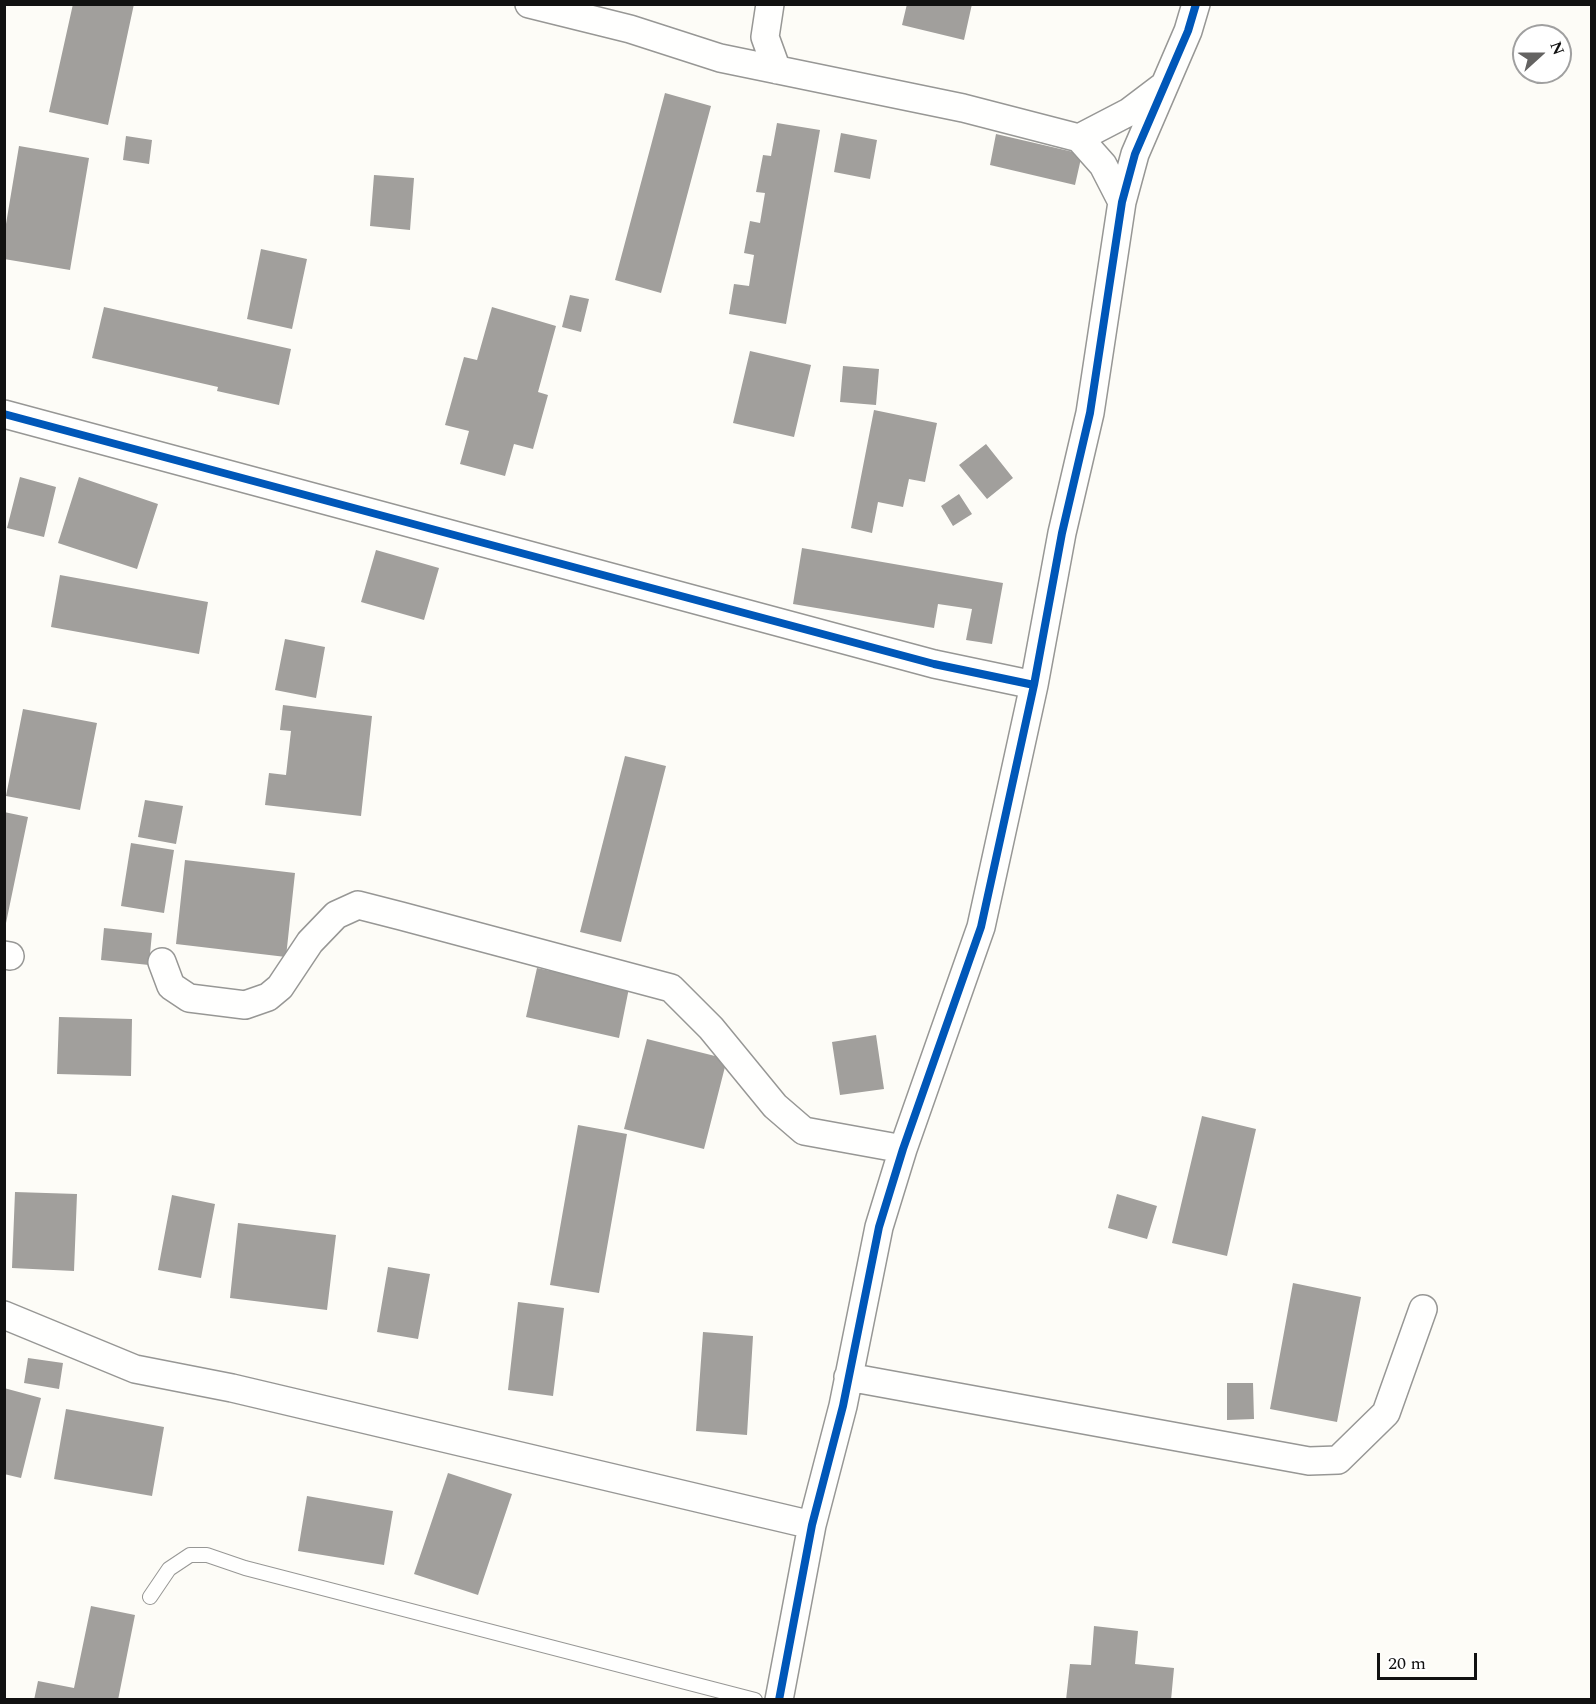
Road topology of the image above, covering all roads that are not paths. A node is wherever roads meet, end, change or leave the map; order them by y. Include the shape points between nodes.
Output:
1 (529, 4) edge
2 (770, 4) edge
3 (1196, 4) edge
4 (777, 70) junction
5 (1164, 86) junction
6 (1079, 138) junction
7 (1122, 202) junction
8 (4, 414) edge
9 (1034, 685) junction
10 (162, 962) dead end
11 (903, 1149) junction
12 (1423, 1309) dead end
13 (4, 1315) edge
14 (848, 1377) junction
15 (812, 1525) junction
16 (150, 1597) dead end
17 (755, 1700) edge
18 (779, 1700) edge

1 - 4 street via 630,29 720,58
2 - 4 street via 765,37
3 - 5 street
4 - 6 street via 963,108
5 - 6 street via 1129,112
5 - 7 street via 1135,154
6 - 7 street via 1103,165
7 - 9 street via 1090,413 1062,533
8 - 9 street via 934,664
9 - 11 street via 981,927
10 - 11 street via 171,986 189,998 245,1005 268,997 280,987 310,942 336,915 358,905 671,988 711,1028 775,1106 804,1131
11 - 14 street via 879,1227
12 - 14 street via 1386,1413 1338,1461 1309,1461
13 - 15 street via 135,1369 232,1388
14 - 15 street
15 - 18 street
16 - 17 lane via 169,1569 190,1555 207,1555

